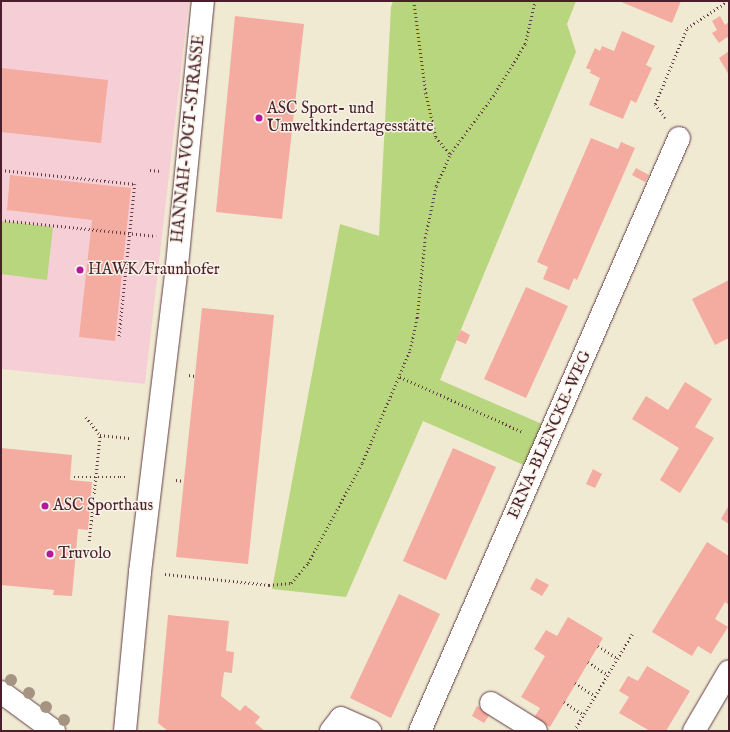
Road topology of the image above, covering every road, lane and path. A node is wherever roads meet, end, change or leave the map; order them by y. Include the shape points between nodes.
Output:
1 (203, 1) edge
2 (414, 1) edge
3 (535, 1) edge
4 (728, 1) edge
5 (679, 138) joint
6 (450, 154) junction
7 (1, 170) edge
8 (1, 220) edge
9 (130, 234) junction
10 (155, 236) dead end
11 (119, 338) dead end
12 (400, 377) junction
13 (86, 417) dead end
14 (100, 434) junction
15 (121, 437) dead end
16 (547, 442) junction
17 (74, 477) dead end
18 (120, 477) dead end
19 (89, 542) dead end
20 (140, 572) junction
21 (632, 634) dead end
22 (598, 646) dead end
23 (617, 658) junction
24 (588, 662) dead end
25 (729, 671) edge
26 (608, 675) junction
27 (575, 683) dead end
28 (1, 692) edge
29 (595, 696) junction
30 (564, 702) dead end
31 (491, 703) dead end
32 (584, 715) junction
33 (54, 731) edge
34 (125, 731) edge
35 (331, 731) edge
36 (370, 731) edge
37 (420, 731) edge
38 (536, 731) edge
39 (574, 731) edge
40 (694, 731) edge

1 - 20 street, HANNAH-VOGT-STRASSE via 177,264
2 - 6 path via 436,137
3 - 6 path via 525,44 493,96
4 - 5 path via 688,28 655,104
5 - 16 street, ERNA-BLENCKE-WEG
6 - 12 path via 436,186 425,238 417,318 410,350
7 - 9 path via 135,184
8 - 9 path
9 - 10 path
9 - 11 path
12 - 16 path
12 - 20 path via 362,463 308,563 291,582 269,585
13 - 14 path
14 - 15 path
14 - 19 path
16 - 37 street, ERNA-BLENCKE-WEG
17 - 18 path, bridge
20 - 34 street, HANNAH-VOGT-STRASSE
21 - 23 path
22 - 23 path
23 - 26 path
24 - 26 path
25 - 40 street
26 - 29 path
27 - 29 path
28 - 33 street
29 - 32 path
30 - 32 path
31 - 38 street
32 - 39 path
35 - 36 street via 341,718

